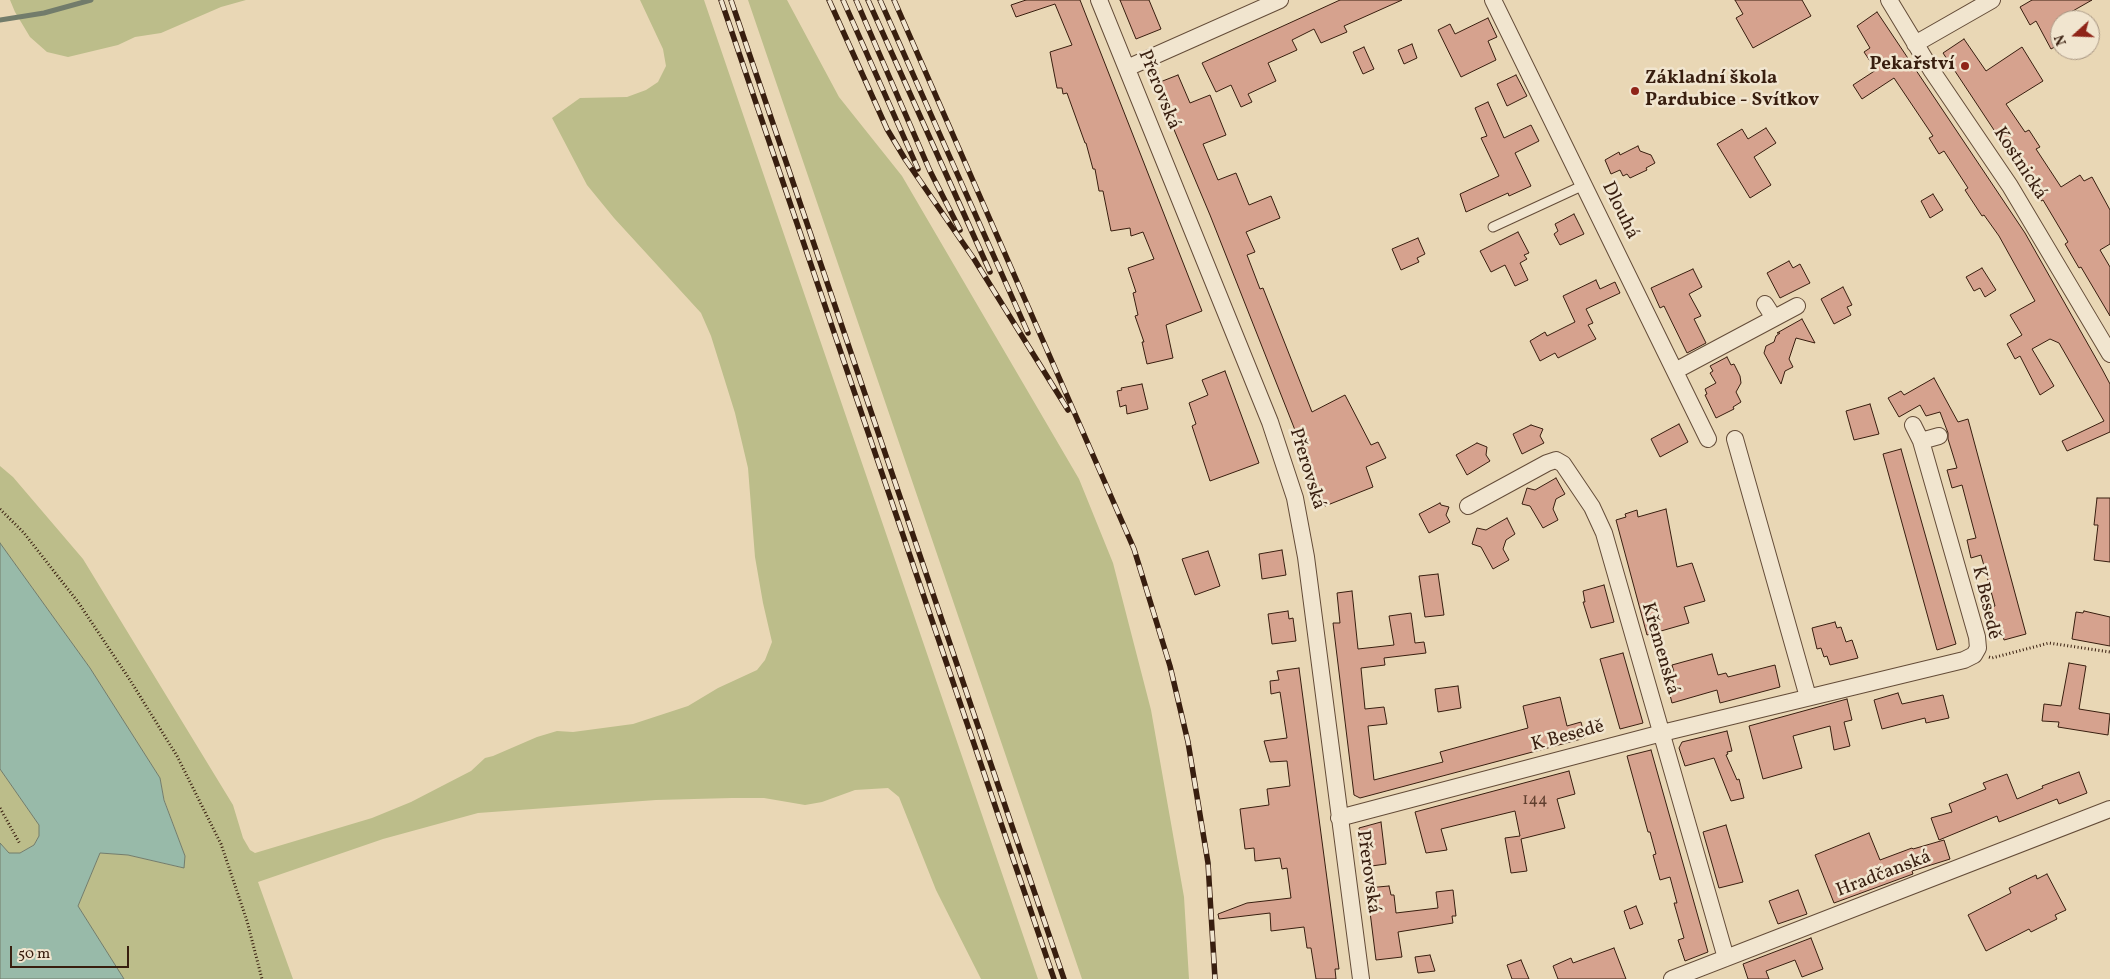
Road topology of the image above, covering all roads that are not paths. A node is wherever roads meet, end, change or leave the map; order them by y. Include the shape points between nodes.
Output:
1 (1099, 0) edge
2 (1280, 0) edge
3 (1493, 0) edge
4 (1889, 0) edge
5 (1992, 0) edge
6 (1915, 44) junction
7 (1127, 68) junction
8 (1584, 185) junction
9 (1493, 227) dead end
10 (1797, 306) dead end
11 (2110, 354) edge
12 (1675, 371) junction
13 (1913, 425) dead end
14 (1939, 436) dead end
15 (1708, 439) dead end
16 (1735, 439) dead end
17 (1921, 442) junction
18 (1468, 506) dead end
19 (1808, 697) junction
20 (1662, 733) junction
21 (2110, 809) edge
22 (1339, 818) junction
23 (1726, 958) junction
24 (1361, 979) edge
25 (1672, 979) edge

1 - 7 street, Přerovská
2 - 7 street
3 - 8 street, Dlouhá
4 - 6 street, Kostnická
5 - 6 street
6 - 11 street, Kostnická via 2010,186
7 - 22 street, Přerovská via 1292,484 1306,556
8 - 9 lane
8 - 12 street, Dlouhá
10 - 12 street via 1770,311
12 - 15 street, Dlouhá
13 - 17 street, K Besedě
14 - 17 street
16 - 19 street
17 - 19 street, K Besedě via 1977,637 1977,652 1964,660
18 - 20 street, Křemenská via 1547,463 1556,460 1563,464 1592,507 1604,533
19 - 20 street, K Besedě
20 - 22 street, K Besedě
20 - 23 street, Křemenská
21 - 23 street, Hradčanská
22 - 24 street, Přerovská
23 - 25 street, Hradčanská

